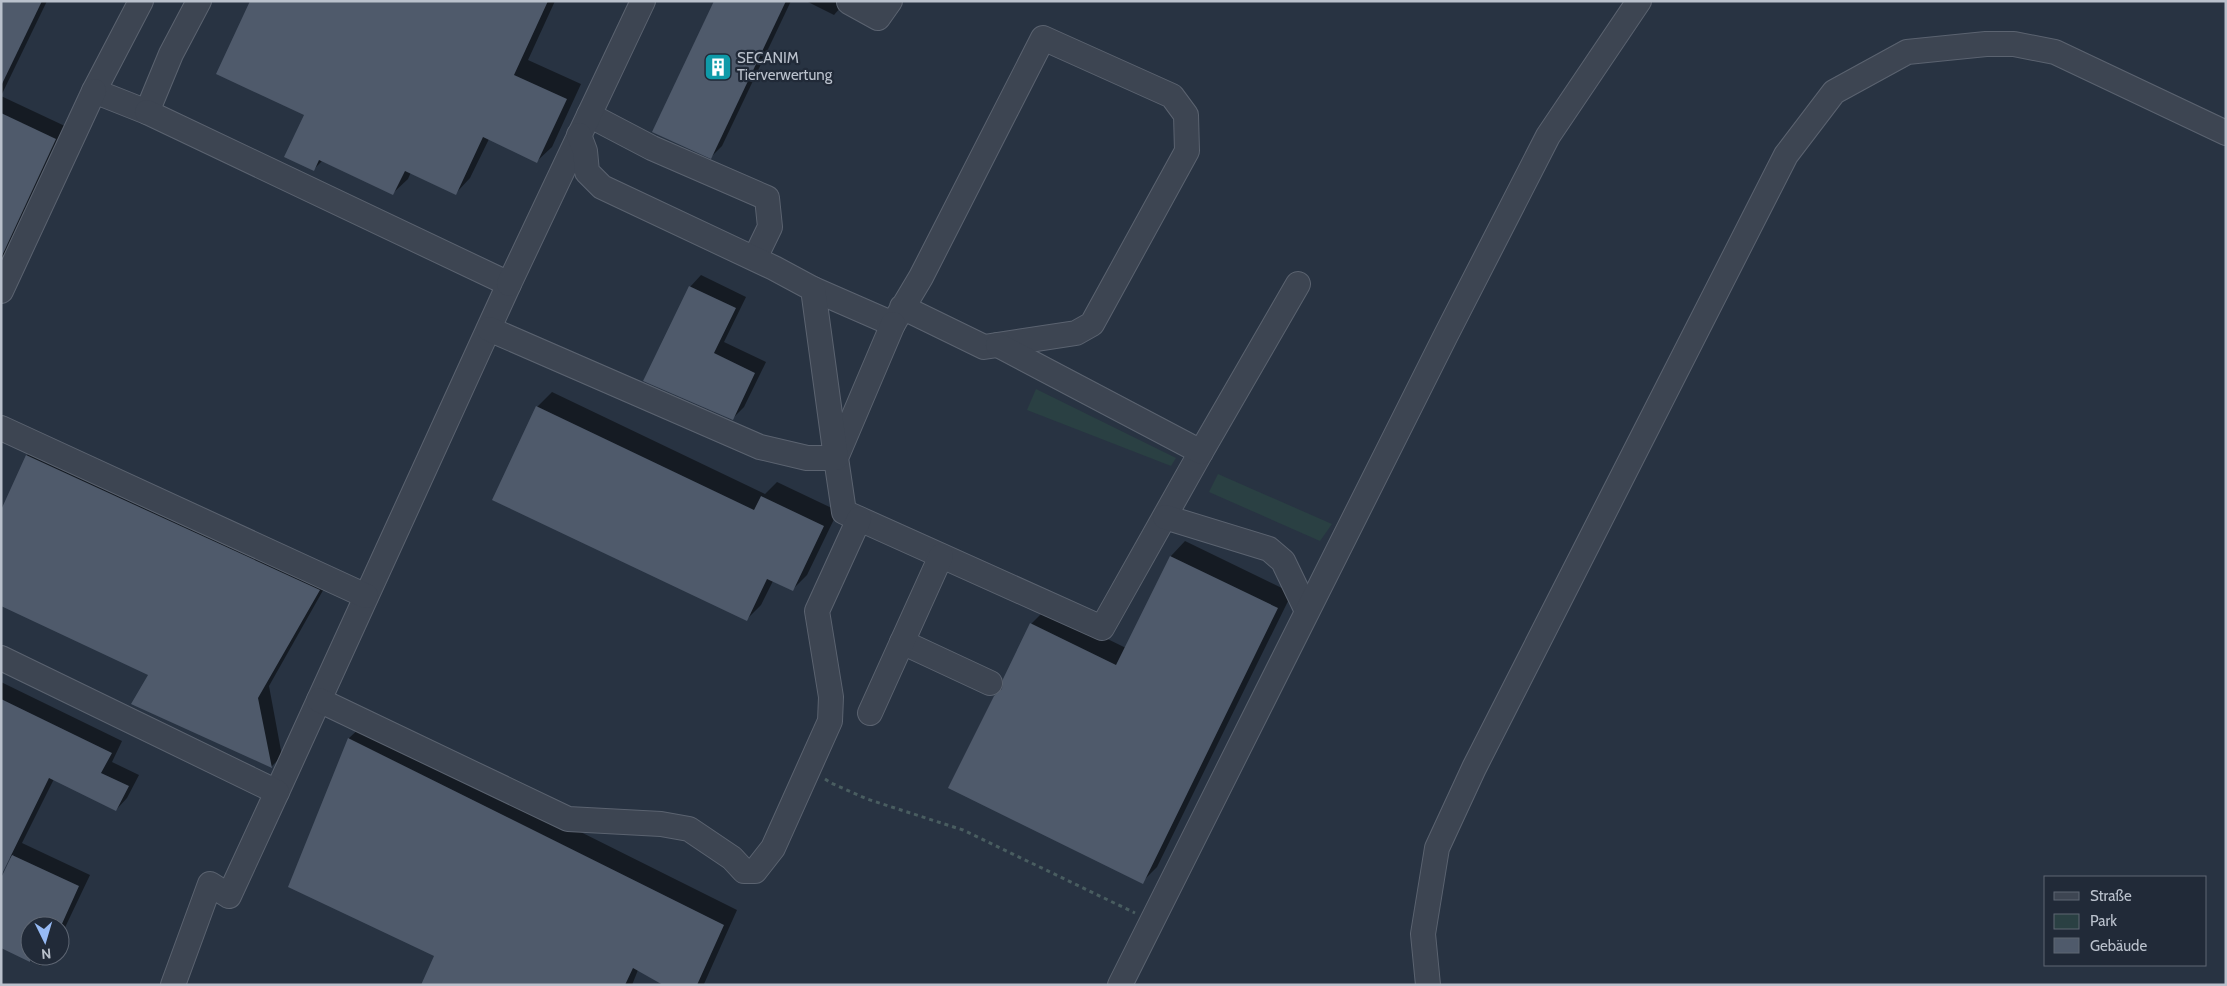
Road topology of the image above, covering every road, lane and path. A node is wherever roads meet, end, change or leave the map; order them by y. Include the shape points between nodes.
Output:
1 (141, 1) edge
2 (199, 1) edge
3 (643, 1) edge
4 (890, 1) edge
5 (1639, 1) edge
6 (849, 2) edge
7 (94, 91) junction
8 (147, 112) junction
9 (584, 125) junction
10 (2226, 133) edge
11 (755, 258) junction
12 (509, 284) junction
13 (1298, 284) dead end
14 (813, 289) junction
15 (1, 291) edge
16 (898, 315) junction
17 (489, 329) junction
18 (998, 345) junction
19 (1, 428) edge
20 (1201, 452) junction
21 (836, 458) junction
22 (1165, 517) junction
23 (859, 519) junction
24 (941, 556) junction
25 (366, 596) junction
26 (1307, 611) junction
27 (902, 642) junction
28 (1, 658) edge
29 (990, 683) dead end
30 (319, 700) junction
31 (870, 713) dead end
32 (810, 766) junction
33 (277, 792) junction
34 (1152, 921) junction
35 (173, 985) edge
36 (1120, 985) edge
37 (1428, 985) edge

1 - 7 lane
2 - 8 lane via 171,54
3 - 9 lane
4 - 6 lane via 878,18
5 - 26 lane via 1548,136
7 - 8 lane
7 - 15 lane
8 - 12 lane
9 - 11 lane via 587,172 602,187
9 - 11 lane via 652,148 767,198 770,227
9 - 12 lane
10 - 37 lane via 2054,52 2014,44 1907,52 1834,92 1786,155 1474,768 1437,848 1423,934
11 - 14 lane
12 - 17 lane
13 - 20 lane
14 - 16 lane
14 - 21 lane
16 - 18 lane via 984,347
16 - 18 lane via 921,277 1043,38 1172,96 1186,115 1187,150 1092,324 1076,333
16 - 21 lane
17 - 21 lane via 760,447 807,458
17 - 25 lane
18 - 20 lane
19 - 25 lane
20 - 22 lane
21 - 23 lane via 844,512
22 - 24 lane via 1102,628
22 - 26 lane via 1269,549 1283,561
23 - 24 lane
23 - 32 lane via 817,612 832,697 830,721
24 - 27 lane
25 - 30 lane
26 - 34 lane
27 - 29 lane
27 - 31 lane
28 - 33 lane
30 - 32 lane via 568,819 661,824 688,829 732,858 744,871 755,871 773,848
30 - 33 lane
32 - 34 path via 831,783 886,806 963,830
33 - 35 lane via 229,896 210,884
34 - 36 lane

